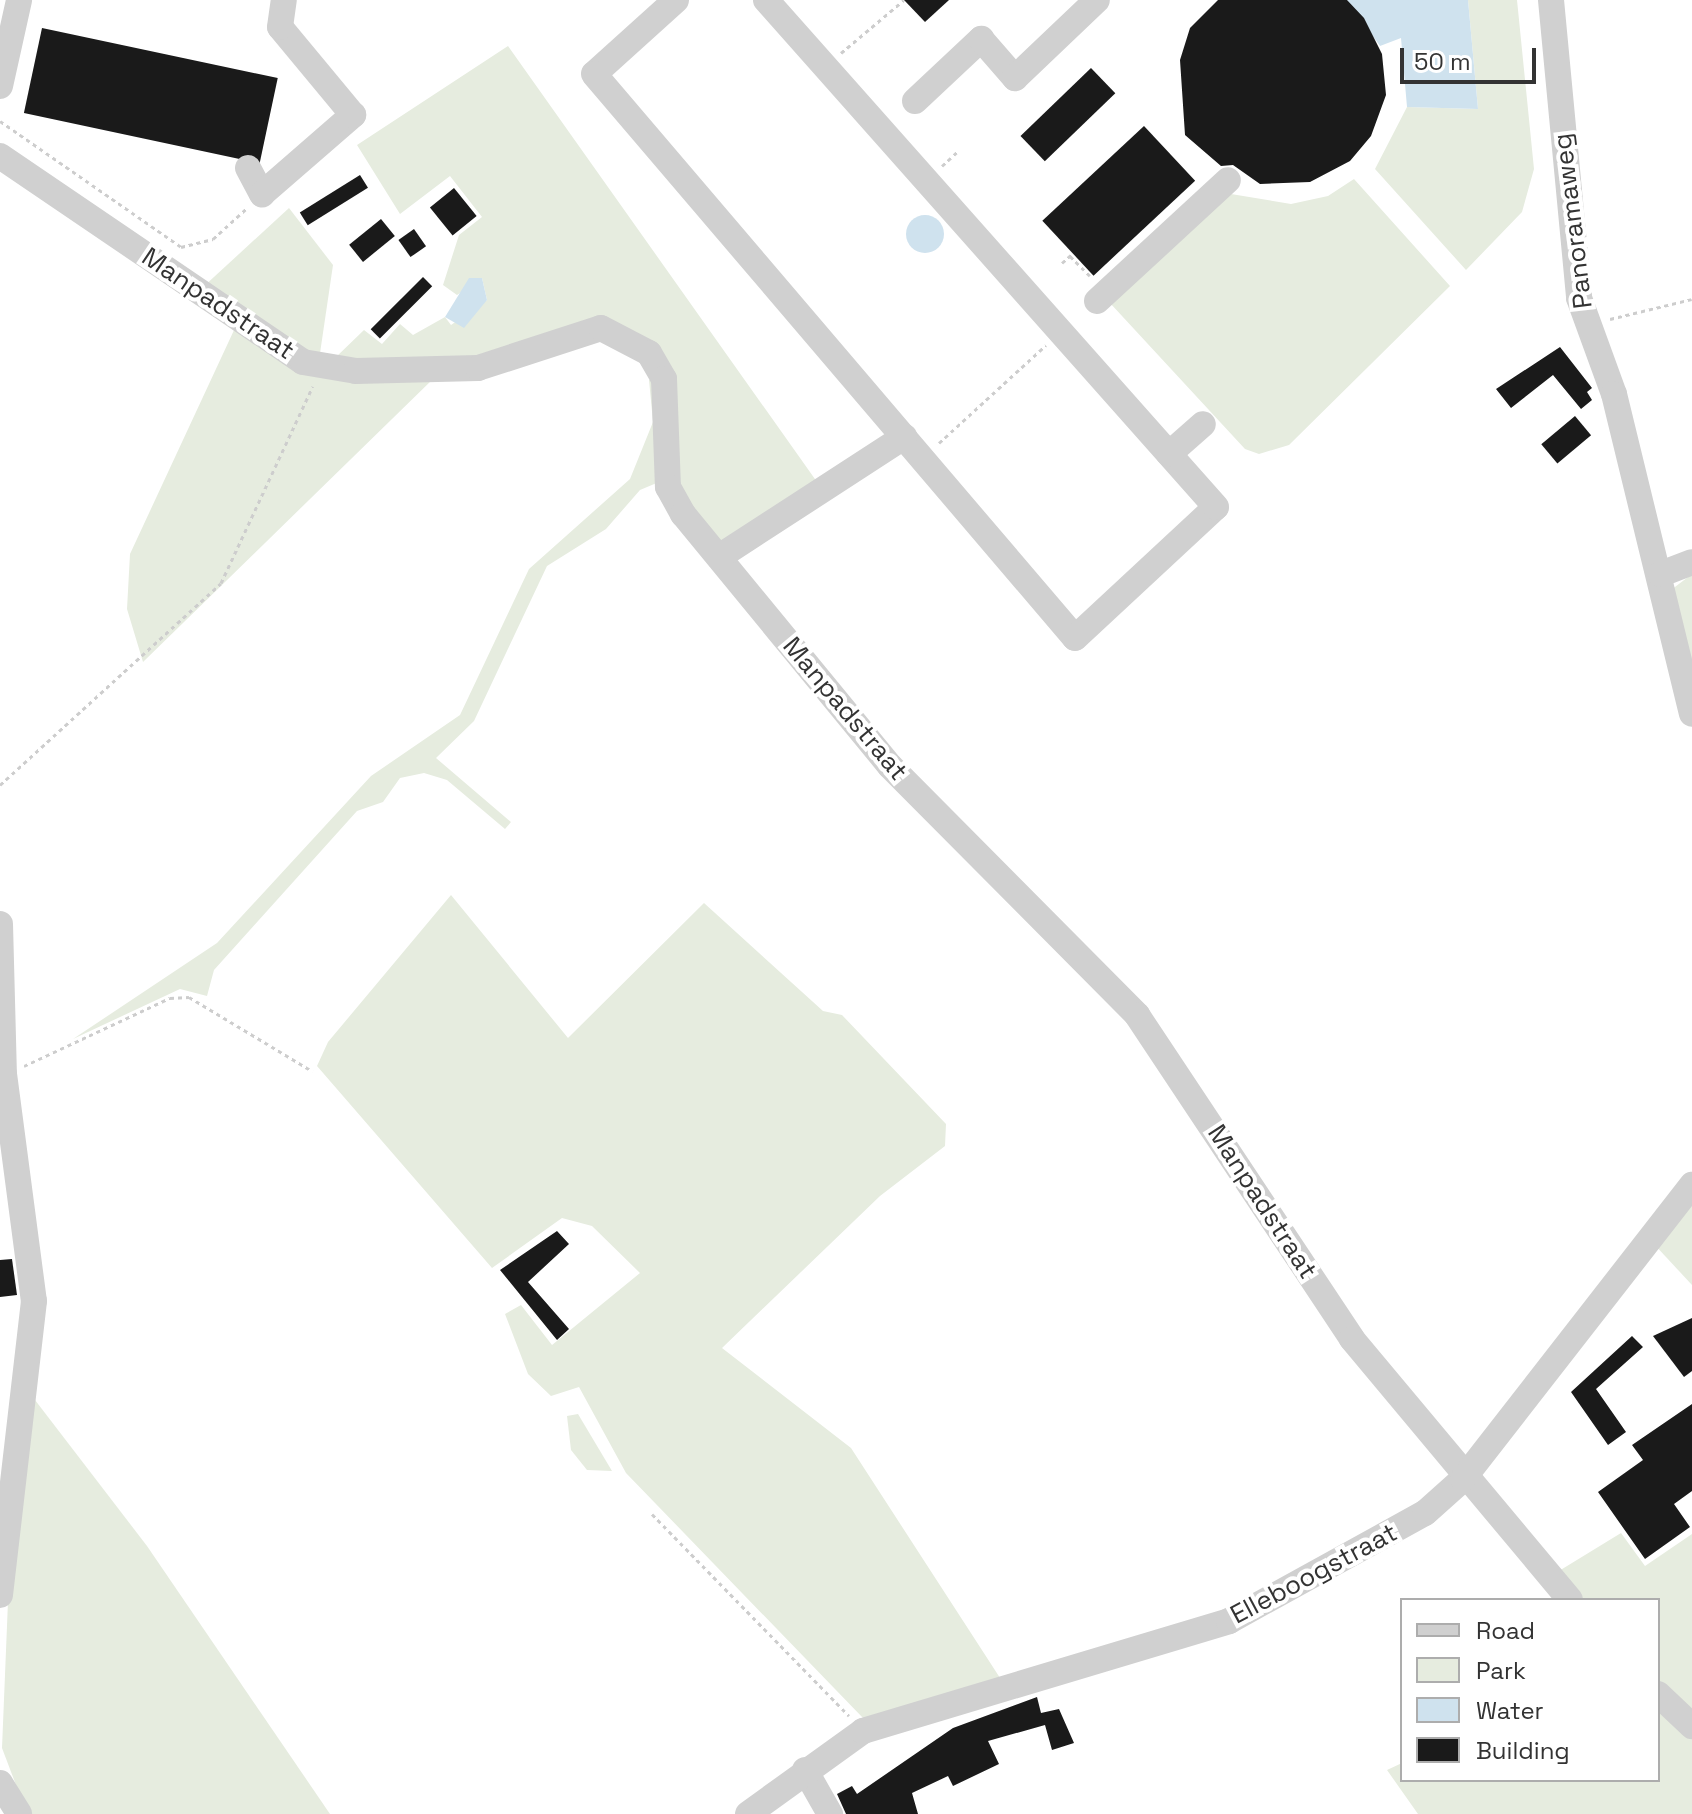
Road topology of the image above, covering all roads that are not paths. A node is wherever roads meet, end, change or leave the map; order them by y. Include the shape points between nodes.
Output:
1 (19, 0) edge
2 (284, 0) edge
3 (676, 0) edge
4 (766, 0) edge
5 (1097, 0) edge
6 (1551, 0) edge
7 (0, 86) edge
8 (915, 101) dead end
9 (0, 156) edge
10 (248, 168) dead end
11 (1228, 180) dead end
12 (1101, 297) road end
13 (1203, 424) dead end
14 (904, 437) junction
15 (1169, 454) junction
16 (719, 557) junction
17 (1692, 562) edge
18 (1661, 574) junction
19 (1692, 714) edge
20 (0, 924) edge
21 (1692, 1185) edge
22 (1463, 1479) junction
23 (0, 1595) edge
24 (1568, 1598) edge
25 (1660, 1696) edge
26 (1692, 1726) edge
27 (805, 1770) junction
28 (0, 1783) edge
29 (19, 1814) edge
30 (748, 1814) edge
31 (830, 1814) edge

1 - 7 street
2 - 10 street via 280,27 353,115 262,194
3 - 14 street via 594,74
4 - 15 street
5 - 8 street via 1015,78 981,39
6 - 18 street, Panoramaweg via 1585,325 1614,394
9 - 16 street, Manpadstraat via 296,357 322,367 478,368 584,329 622,335 649,353 661,371 668,487
11 - 12 street
13 - 15 street
14 - 15 street via 1075,638 1216,507
14 - 16 street
16 - 22 street, Manpadstraat via 890,766 1137,1015 1352,1339
17 - 18 street
18 - 19 street
20 - 23 street via 4,1074 34,1301
21 - 22 street, Elleboogstraat
22 - 24 street, Manpadstraat
22 - 27 street, Elleboogstraat via 1425,1513 1229,1621 863,1731
25 - 26 street
27 - 30 street, Elleboogstraat
27 - 31 street
28 - 29 street

